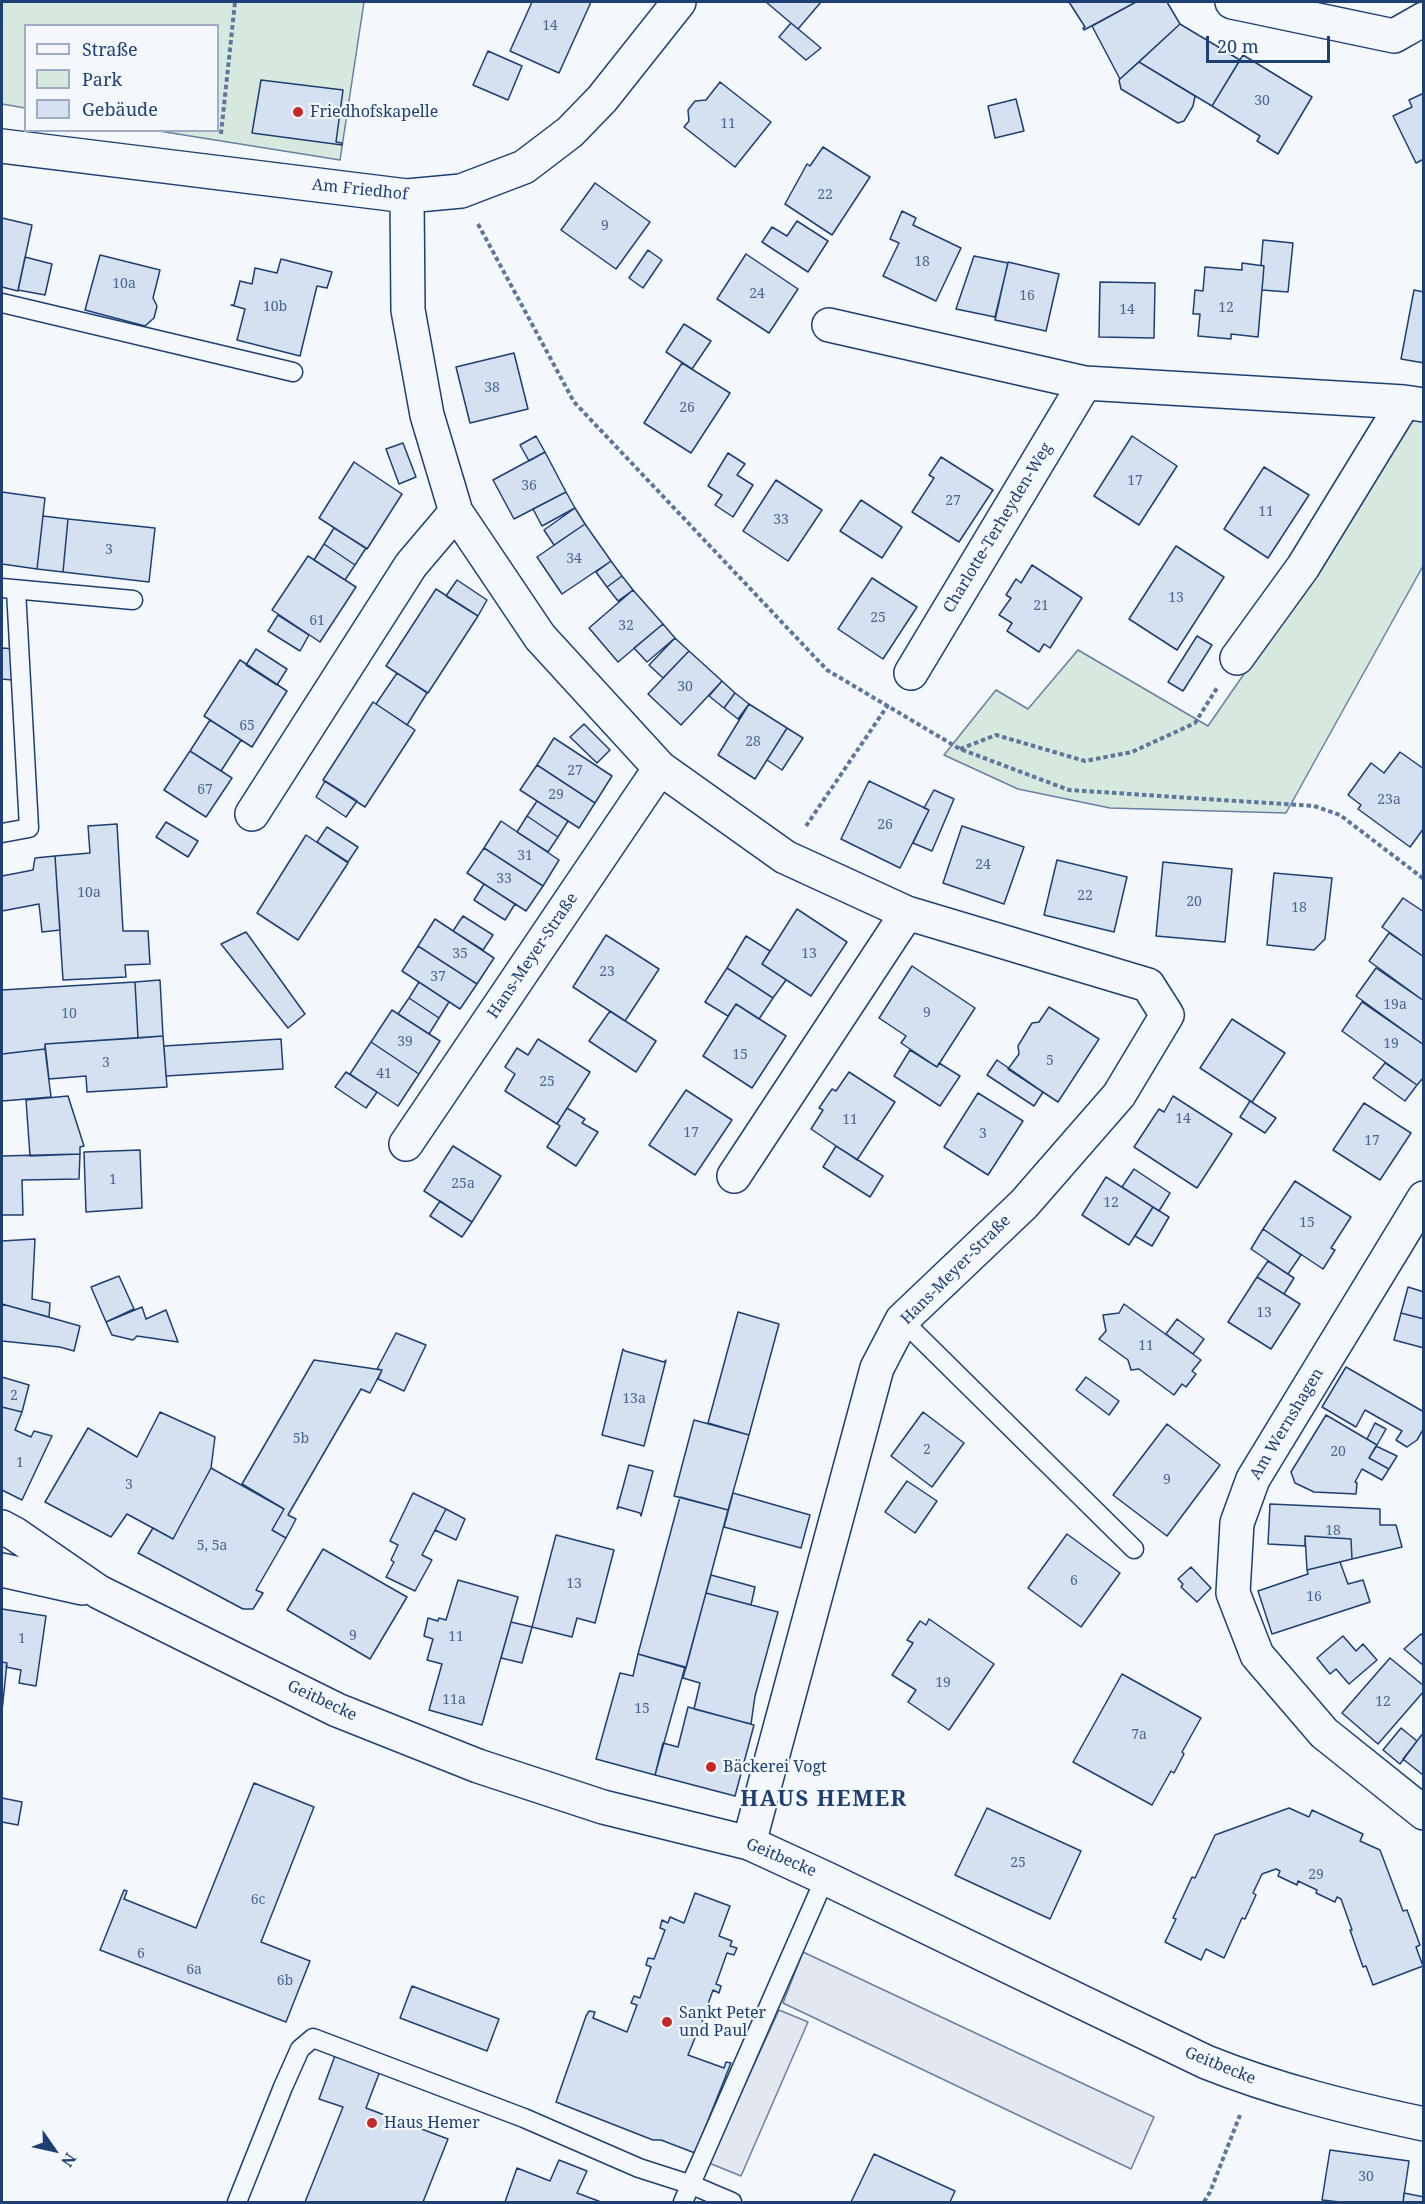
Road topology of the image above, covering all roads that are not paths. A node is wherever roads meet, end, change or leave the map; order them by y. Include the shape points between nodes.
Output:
1 (679, 2) edge
2 (1232, 2) edge
3 (1424, 20) edge
4 (2, 146) edge
5 (407, 196) junction
6 (2, 303) edge
7 (830, 324) dead end
8 (294, 372) dead end
9 (1085, 383) junction
10 (1414, 404) edge
11 (456, 512) junction
12 (9, 589) edge
13 (133, 600) dead end
14 (1237, 658) road end
15 (911, 673) dead end
16 (660, 768) junction
17 (252, 814) dead end
18 (2, 833) edge
19 (907, 913) junction
20 (406, 1144) dead end
21 (734, 1176) dead end
22 (1424, 1198) edge
23 (902, 1320) junction
24 (2, 1527) edge
25 (1134, 1549) dead end
26 (2, 1570) edge
27 (99, 1592) junction
28 (1424, 1813) edge
29 (749, 1843) junction
30 (825, 1878) junction
31 (1424, 2124) edge
32 (692, 2185) junction
33 (237, 2202) edge
34 (683, 2202) edge
35 (732, 2202) edge

1 - 5 street, Am Friedhof via 602,99 570,132 524,167 461,191
2 - 3 street via 1394,36
4 - 5 street, Am Friedhof
5 - 11 street, Hans-Meyer-Straße via 408,310 427,415
6 - 8 lane
7 - 9 street
9 - 10 street
9 - 15 street, Charlotte-Terheyden-Weg
10 - 14 street
11 - 16 street, Hans-Meyer-Straße via 540,637
11 - 17 street via 411,565
12 - 13 lane
12 - 18 lane via 29,828
16 - 19 street, Hans-Meyer-Straße via 785,857
16 - 20 street, Hans-Meyer-Straße
19 - 21 street
19 - 23 street, Hans-Meyer-Straße via 1148,985 1167,1015 1119,1095 1024,1204
22 - 28 street, Am Wernshagen via 1253,1479 1237,1523 1233,1593 1257,1655 1324,1733
23 - 25 lane
23 - 29 street, Hans-Meyer-Straße via 878,1368
24 - 27 street, Geitbecke
26 - 27 street, Geitbecke
27 - 29 street, Geitbecke via 337,1710 478,1766 603,1807
29 - 30 street, Geitbecke
30 - 31 street, Geitbecke via 1206,2062 1253,2081
30 - 32 lane
32 - 33 lane via 639,2168 524,2118 313,2038 300,2049
32 - 34 lane
32 - 35 lane

